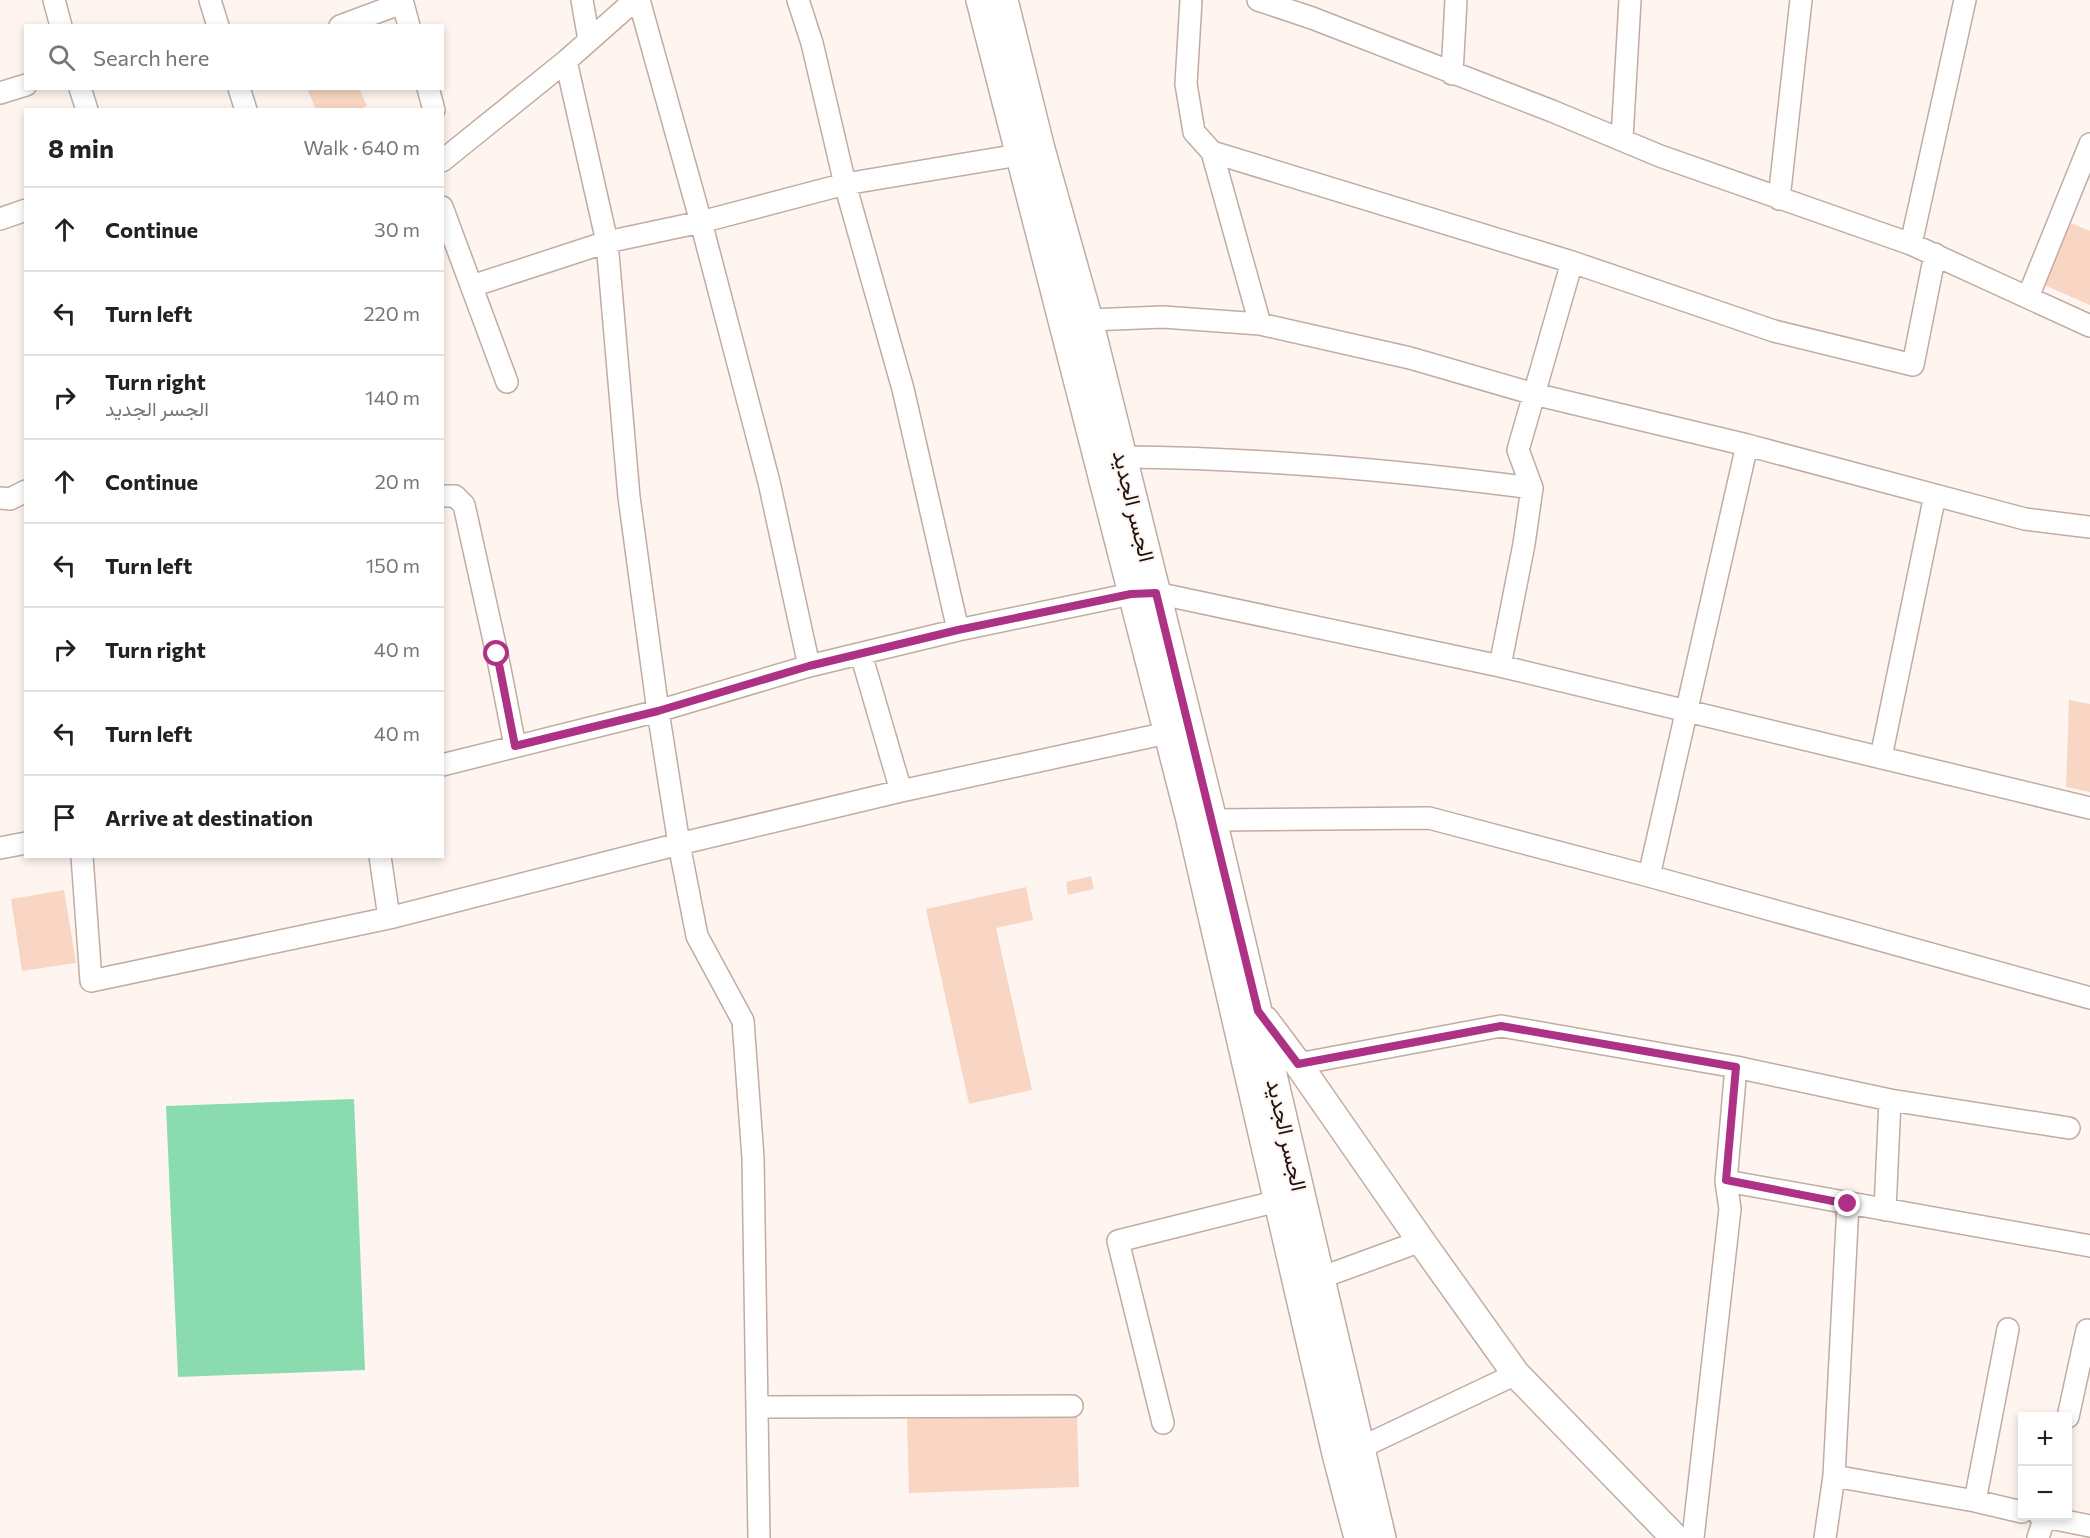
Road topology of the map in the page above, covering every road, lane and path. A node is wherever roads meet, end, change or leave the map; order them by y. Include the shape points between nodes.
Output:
1 (54, 0) edge
2 (210, 0) edge
3 (582, 0) edge
4 (635, 0) edge
5 (639, 0) edge
6 (798, 0) edge
7 (980, 0) edge
8 (1004, 0) edge
9 (1191, 0) edge
10 (1258, 0) edge
11 (1456, 0) edge
12 (1630, 0) edge
13 (1801, 0) edge
14 (1965, 0) edge
15 (402, 1) edge
16 (1312, 9) edge
17 (60, 24) edge
18 (217, 24) edge
19 (345, 24) edge
20 (408, 24) edge
21 (589, 40) junction
22 (566, 61) junction
23 (1452, 74) junction
24 (24, 86) edge
25 (81, 90) edge
26 (240, 90) edge
27 (429, 90) edge
28 (0, 93) edge
29 (86, 108) edge
30 (245, 108) edge
31 (433, 108) edge
32 (1622, 139) junction
33 (2090, 144) edge
34 (1212, 152) junction
35 (444, 153) edge
36 (1018, 155) junction
37 (845, 184) junction
38 (1779, 199) junction
39 (24, 211) edge
40 (444, 212) edge
41 (0, 219) edge
42 (701, 222) junction
43 (607, 242) junction
44 (1911, 244) junction
45 (1935, 254) junction
46 (1572, 262) junction
47 (472, 286) junction
48 (2028, 297) junction
49 (1089, 320) junction
50 (1260, 324) junction
51 (2090, 326) edge
52 (507, 382) dead end
53 (1534, 394) junction
54 (1747, 445) junction
55 (1122, 457) junction
56 (1532, 488) junction
57 (24, 492) edge
58 (1935, 495) junction
59 (444, 496) edge
60 (0, 498) edge
61 (2090, 526) edge
62 (1143, 594) junction
63 (958, 630) junction
64 (861, 654) junction
65 (809, 666) junction
66 (1500, 666) junction
67 (1687, 710) junction
68 (658, 711) junction
69 (1167, 733) junction
70 (515, 746) junction
71 (1881, 757) junction
72 (444, 764) edge
73 (901, 791) junction
74 (2090, 808) edge
75 (1213, 820) junction
76 (24, 843) edge
77 (679, 844) junction
78 (0, 848) edge
79 (82, 858) edge
80 (380, 858) edge
81 (1649, 876) junction
82 (389, 918) junction
83 (2090, 998) edge
84 (1258, 1011) junction
85 (1298, 1064) junction
86 (1736, 1067) junction
87 (1890, 1100) junction
88 (2069, 1128) dead end
89 (1726, 1180) junction
90 (1278, 1201) junction
91 (1848, 1204) junction
92 (1885, 1210) junction
93 (1421, 1241) junction
94 (2090, 1246) edge
95 (1320, 1278) junction
96 (2008, 1329) dead end
97 (2087, 1330) dead end
98 (1516, 1374) junction
99 (1072, 1406) dead end
100 (758, 1407) junction
101 (2068, 1412) edge
102 (1163, 1423) dead end
103 (1360, 1448) junction
104 (1834, 1476) junction
105 (1975, 1501) junction
106 (2018, 1511) edge
107 (2042, 1520) edge
108 (2062, 1520) edge
109 (2090, 1526) edge
110 (759, 1538) edge
111 (1358, 1538) edge
112 (1382, 1538) edge
113 (1675, 1538) edge
114 (1693, 1538) edge
115 (1825, 1538) edge
116 (2038, 1538) edge

1 - 17 street
2 - 18 street
3 - 21 street
4 - 21 street
5 - 42 street
6 - 37 street
7 - 36 main road, الجسر الجديد
8 - 49 main road, الجسر الجديد
9 - 34 street via 1186,84 1194,132
10 - 16 street
11 - 23 street
12 - 32 street
13 - 38 street
14 - 44 street
15 - 19 street
15 - 20 street
16 - 23 street
21 - 22 street
22 - 35 street
22 - 43 street
23 - 32 street
24 - 28 street
25 - 29 street
26 - 30 street
27 - 31 street
32 - 38 street
33 - 48 street
34 - 46 street
34 - 50 street
36 - 37 street
36 - 62 main road, الجسر الجديد
37 - 42 street
37 - 63 street via 903,389
38 - 44 street
39 - 41 street
40 - 47 street
42 - 43 street
42 - 65 street via 769,482
43 - 47 street
43 - 68 street via 629,497
44 - 45 street
45 - 46 street via 1913,365 1774,331
45 - 48 street
46 - 53 street
47 - 52 street
48 - 51 street
49 - 50 street via 1163,317
49 - 55 main road, الجسر الجديد
50 - 53 street via 1410,358
53 - 54 street
53 - 56 street via 1518,450
54 - 58 street
54 - 67 street
55 - 56 street via 1203,458
55 - 62 main road, الجسر الجديد
56 - 66 street
57 - 60 street via 10,499
58 - 61 street via 2025,519
58 - 71 street
59 - 70 street via 455,496 464,504
62 - 63 street
62 - 66 street
62 - 69 main road, الجسر الجديد
62 - 75 main road, الجسر الجديد
63 - 64 street
64 - 65 street
64 - 73 street
65 - 68 street
66 - 67 street
67 - 71 street
67 - 81 street
68 - 70 street
68 - 77 street
69 - 73 street
69 - 90 main road, الجسر الجديد
70 - 72 street
71 - 74 street
73 - 77 street
75 - 81 street via 1429,818
75 - 84 main road, الجسر الجديد
76 - 78 street
77 - 82 street
77 - 100 street via 697,936 742,1021 753,1158
79 - 82 street via 91,981
80 - 82 street
81 - 83 street
84 - 85 main road
84 - 95 main road, الجسر الجديد
85 - 86 street via 1501,1026
85 - 93 main road
86 - 87 street
86 - 89 street
87 - 88 street
87 - 92 street
89 - 91 street
89 - 114 street via 1730,1209
90 - 102 street via 1118,1241
90 - 111 main road, الجسر الجديد
91 - 92 street
91 - 104 street
92 - 94 street
93 - 95 street
93 - 98 main road
95 - 103 main road, الجسر الجديد
96 - 105 street
97 - 101 street
98 - 103 street
98 - 113 main road
99 - 100 street
100 - 110 street
103 - 112 main road, الجسر الجديد
104 - 105 street
104 - 115 street
105 - 106 street
107 - 116 street
108 - 109 street

